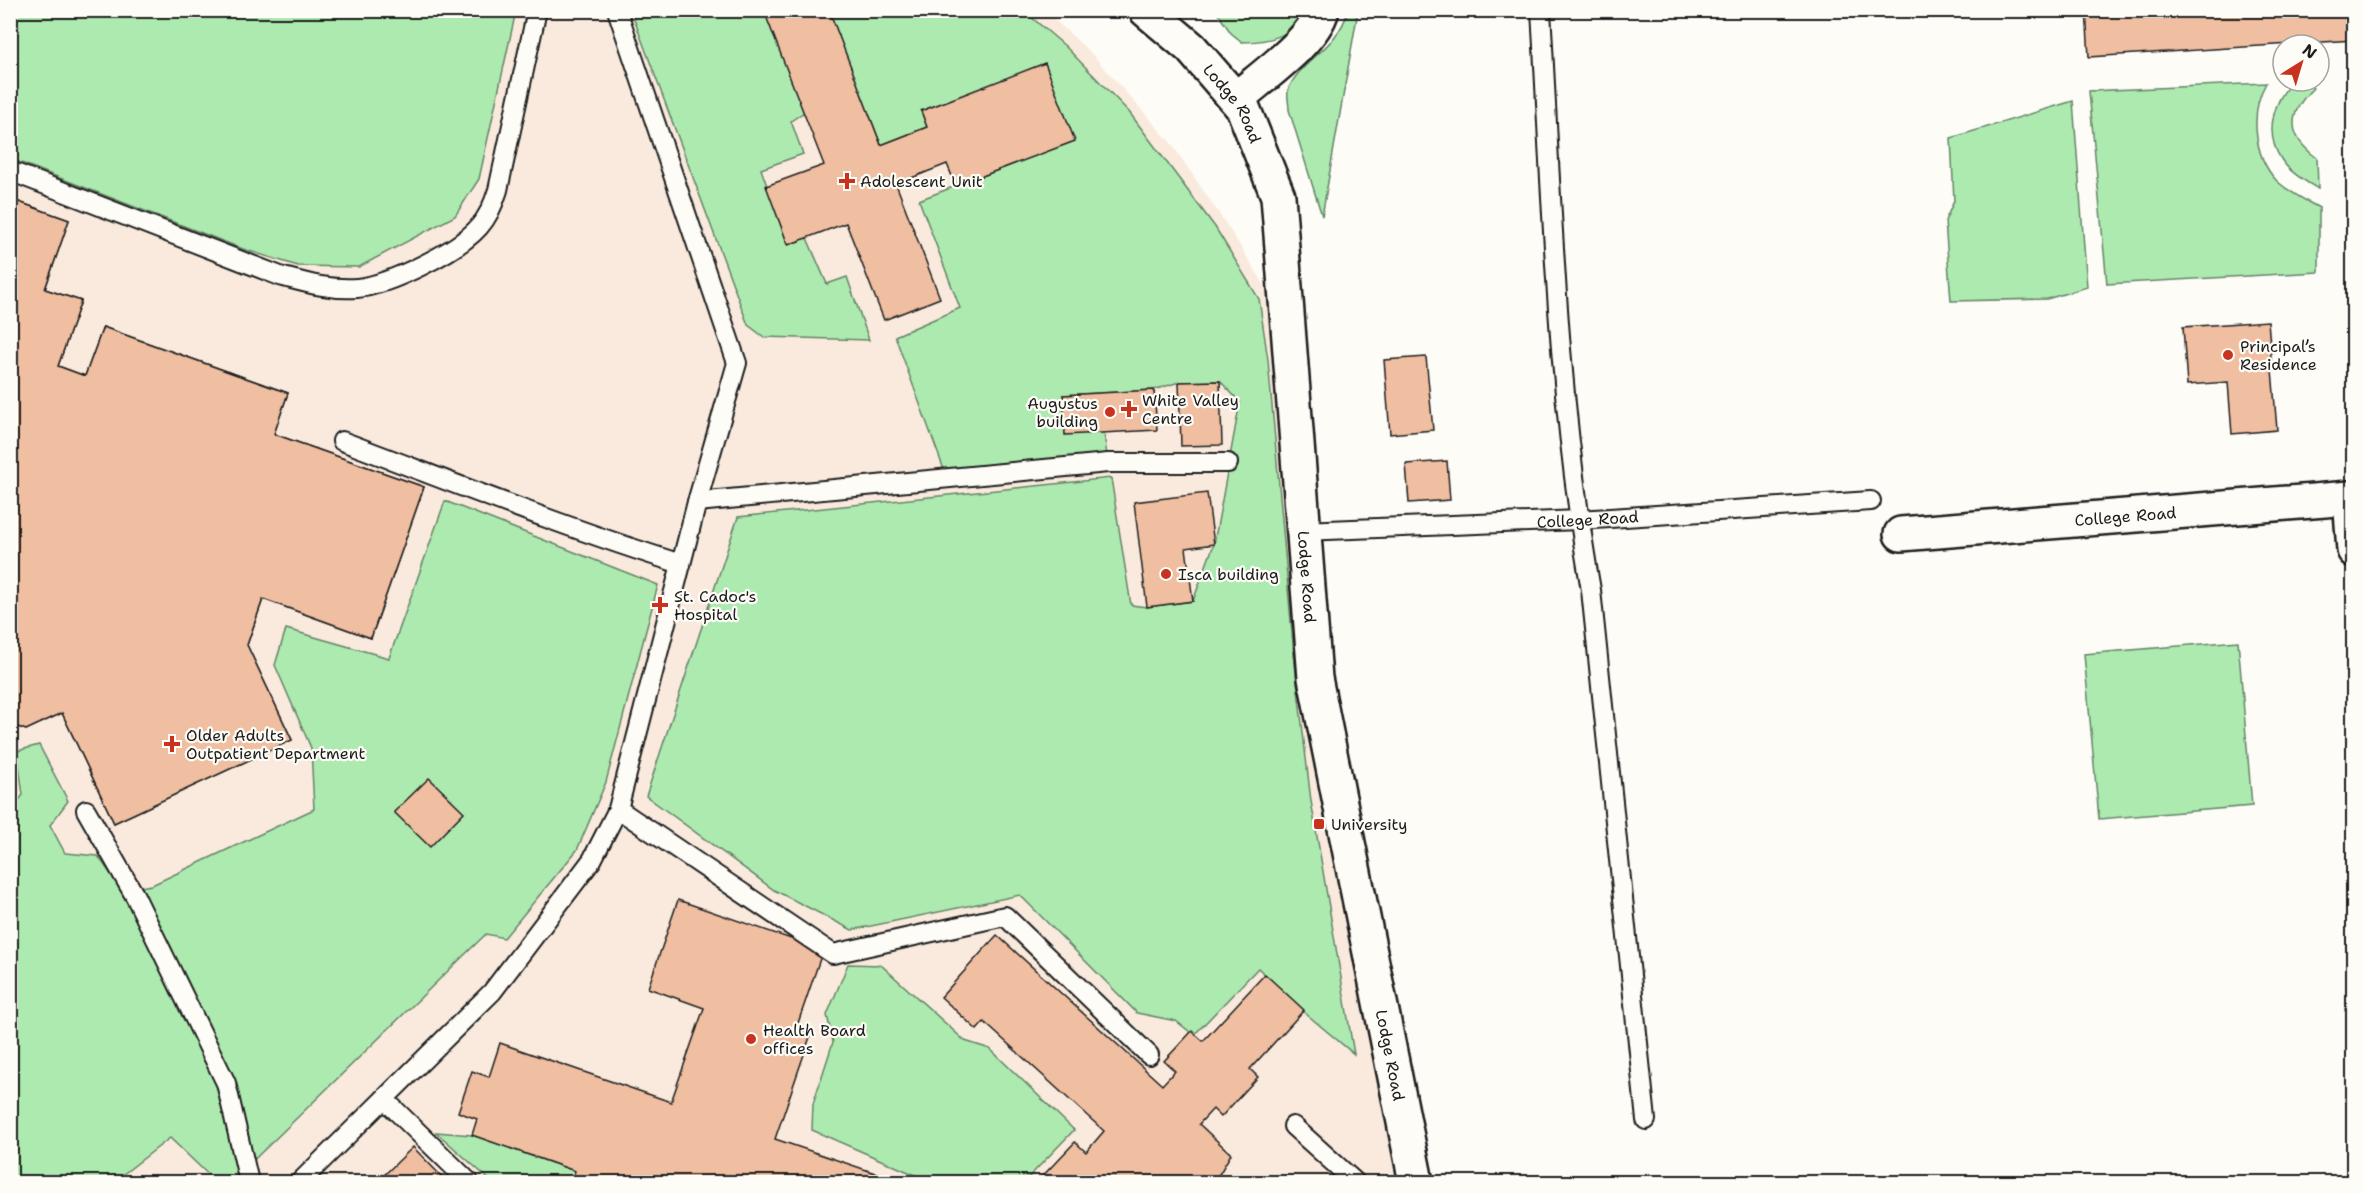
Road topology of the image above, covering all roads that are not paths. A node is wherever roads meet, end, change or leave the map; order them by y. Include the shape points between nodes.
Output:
1 (537, 10) edge
2 (617, 10) edge
3 (1146, 10) edge
4 (1322, 10) edge
5 (1541, 10) edge
6 (1236, 99) junction
7 (10, 171) edge
8 (342, 441) dead end
9 (1228, 464) dead end
10 (2352, 498) edge
11 (1872, 501) dead end
12 (697, 502) junction
13 (1579, 520) junction
14 (1303, 531) junction
15 (1901, 534) dead end
16 (2354, 550) edge
17 (681, 564) junction
18 (618, 809) junction
19 (86, 810) dead end
20 (1149, 1055) dead end
21 (384, 1099) junction
22 (1646, 1120) dead end
23 (1293, 1126) dead end
24 (249, 1182) edge
25 (300, 1182) edge
26 (469, 1182) edge
27 (1355, 1182) edge
28 (1416, 1182) edge

1 - 7 lane via 492,207 479,227 462,241 389,281 357,288 318,287 280,276
2 - 12 lane via 737,363
3 - 6 street, Lodge Road via 1191,48
4 - 6 street via 1319,22
5 - 13 lane via 1557,292
6 - 14 street, Lodge Road via 1278,196
8 - 17 lane via 555,522
9 - 12 lane via 1108,463
10 - 15 street, College Road
10 - 16 street, College Road
11 - 13 lane, College Road
12 - 17 lane
13 - 14 lane, College Road
13 - 22 lane via 1591,590
14 - 28 street, Lodge Road via 1315,678
17 - 18 lane
18 - 20 lane via 833,954 1005,916
18 - 21 lane via 592,860 492,992
19 - 24 lane via 135,896 226,1083
21 - 25 lane
21 - 26 lane
23 - 27 lane

